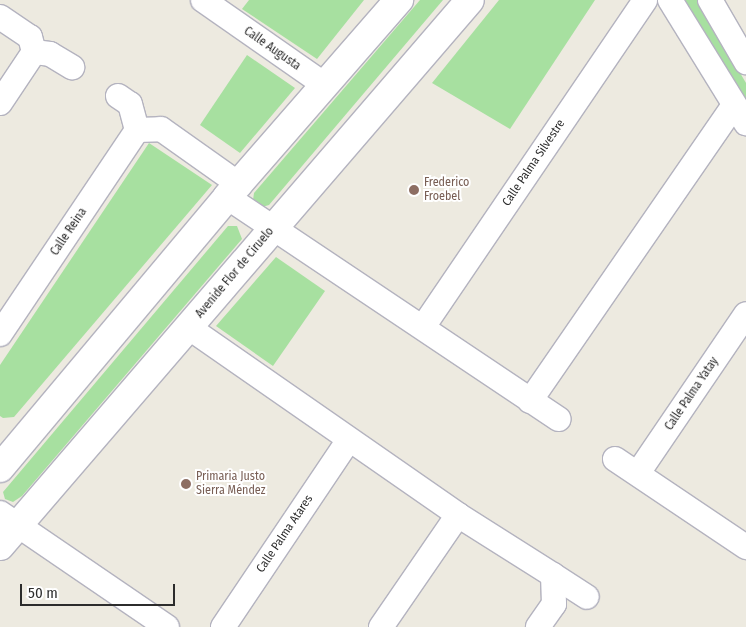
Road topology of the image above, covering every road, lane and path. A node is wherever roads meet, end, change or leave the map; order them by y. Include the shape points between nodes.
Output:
1 (398, 0) edge
2 (470, 0) edge
3 (645, 0) edge
4 (670, 0) edge
5 (710, 0) edge
6 (217, 4) edge
7 (0, 17) edge
8 (34, 52) junction
9 (746, 62) edge
10 (72, 67) dead end
11 (325, 85) junction
12 (118, 96) dead end
13 (0, 103) edge
14 (740, 115) edge
15 (138, 130) junction
16 (233, 191) junction
17 (273, 227) junction
18 (746, 314) edge
19 (188, 327) junction
20 (423, 327) junction
21 (0, 334) edge
22 (530, 401) junction
23 (558, 418) dead end
24 (348, 440) junction
25 (615, 458) dead end
26 (2, 460) edge
27 (638, 473) junction
28 (458, 515) junction
29 (6, 529) edge
30 (746, 547) edge
31 (553, 575) junction
32 (587, 597) dead end
33 (167, 627) edge
34 (223, 627) edge
35 (380, 627) edge
36 (538, 627) edge

1 - 11 main road
2 - 17 main road, Avenide Flor de Ciruelo via 301,199
3 - 20 street, Calle Palma Silvestre
4 - 14 street
5 - 9 street
6 - 11 street, Calle Augusta
7 - 8 street via 30,37
8 - 10 street via 50,54
8 - 13 street
11 - 16 main road
12 - 15 street via 130,104
14 - 22 street
15 - 16 street via 161,129
15 - 21 street, Calle Reina
16 - 17 street
16 - 26 main road
17 - 19 main road, Avenide Flor de Ciruelo
17 - 20 street
18 - 27 street, Calle Palma Yatay
19 - 24 street
19 - 29 main road, Avenide Flor de Ciruelo
20 - 22 street
22 - 23 street
24 - 28 street
24 - 34 street, Calle Palma Atares
25 - 27 street
27 - 30 street
28 - 31 street
28 - 35 street
29 - 33 street
31 - 32 street
31 - 36 street via 554,604

